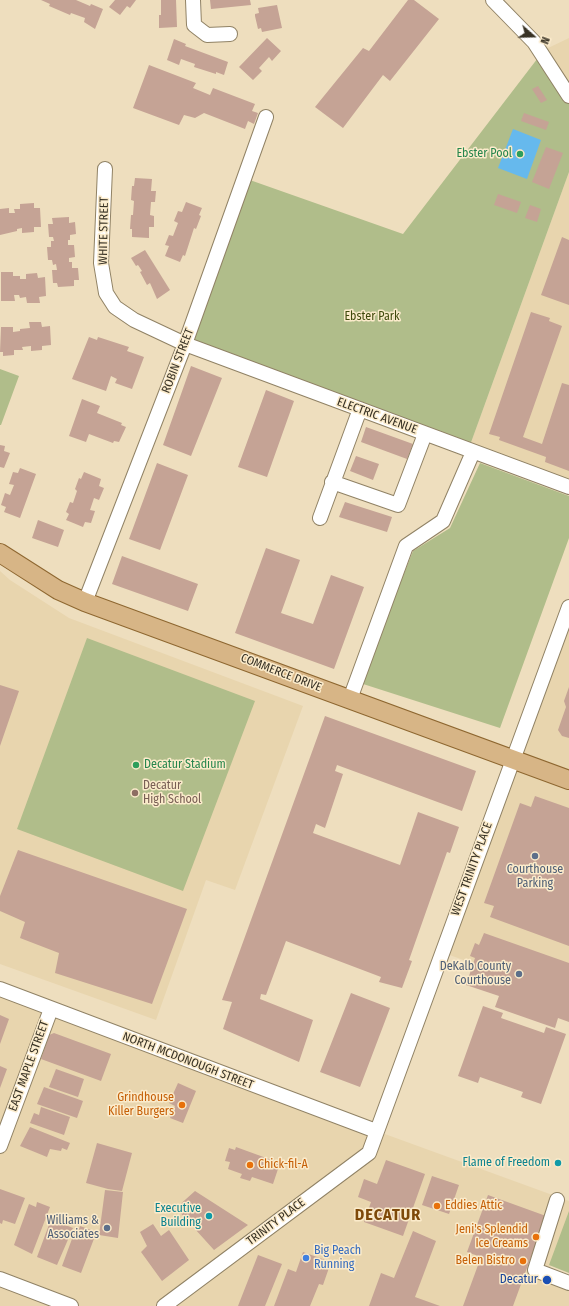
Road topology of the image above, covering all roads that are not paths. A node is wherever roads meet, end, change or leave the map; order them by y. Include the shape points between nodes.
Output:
1 (193, 0) edge
2 (493, 0) edge
3 (230, 34) dead end
4 (569, 96) edge
5 (266, 117) dead end
6 (105, 170) dead end
7 (185, 344) junction
8 (360, 409) junction
9 (426, 434) junction
10 (473, 452) junction
11 (332, 482) junction
12 (569, 487) edge
13 (320, 518) dead end
14 (0, 552) edge
15 (85, 602) junction
16 (569, 607) edge
17 (350, 699) junction
18 (512, 760) junction
19 (569, 780) edge
20 (0, 989) edge
21 (51, 1009) junction
22 (376, 1131) junction
23 (0, 1146) edge
24 (557, 1200) dead end
25 (0, 1279) edge
26 (569, 1283) edge
27 (194, 1284) junction
28 (71, 1306) edge
29 (164, 1306) edge
30 (178, 1306) edge

1 - 3 street via 194,25 207,35
2 - 4 street via 534,42
5 - 7 street, ROBIN STREET
6 - 7 street, WHITE STREET via 101,263 106,293 115,307 134,320
7 - 8 street, ELECTRIC AVENUE
7 - 15 street, ROBIN STREET
8 - 9 street, ELECTRIC AVENUE
8 - 11 street
9 - 10 street, ELECTRIC AVENUE
9 - 11 street via 398,505
10 - 12 street, ELECTRIC AVENUE
10 - 17 street via 443,521 406,546
11 - 13 street
14 - 15 main road, COMMERCE DRIVE via 58,590
15 - 17 main road, COMMERCE DRIVE
16 - 18 street, WEST TRINITY PLACE
17 - 18 main road, COMMERCE DRIVE
18 - 19 main road, COMMERCE DRIVE
18 - 22 street, WEST TRINITY PLACE
20 - 21 street, NORTH MCDONOUGH STREET
21 - 22 street, NORTH MCDONOUGH STREET
21 - 23 street, EAST MAPLE STREET
22 - 27 street, TRINITY PLACE via 369,1153
24 - 26 street via 535,1270
25 - 28 street
27 - 29 street, TRINITY PLACE
27 - 30 street

